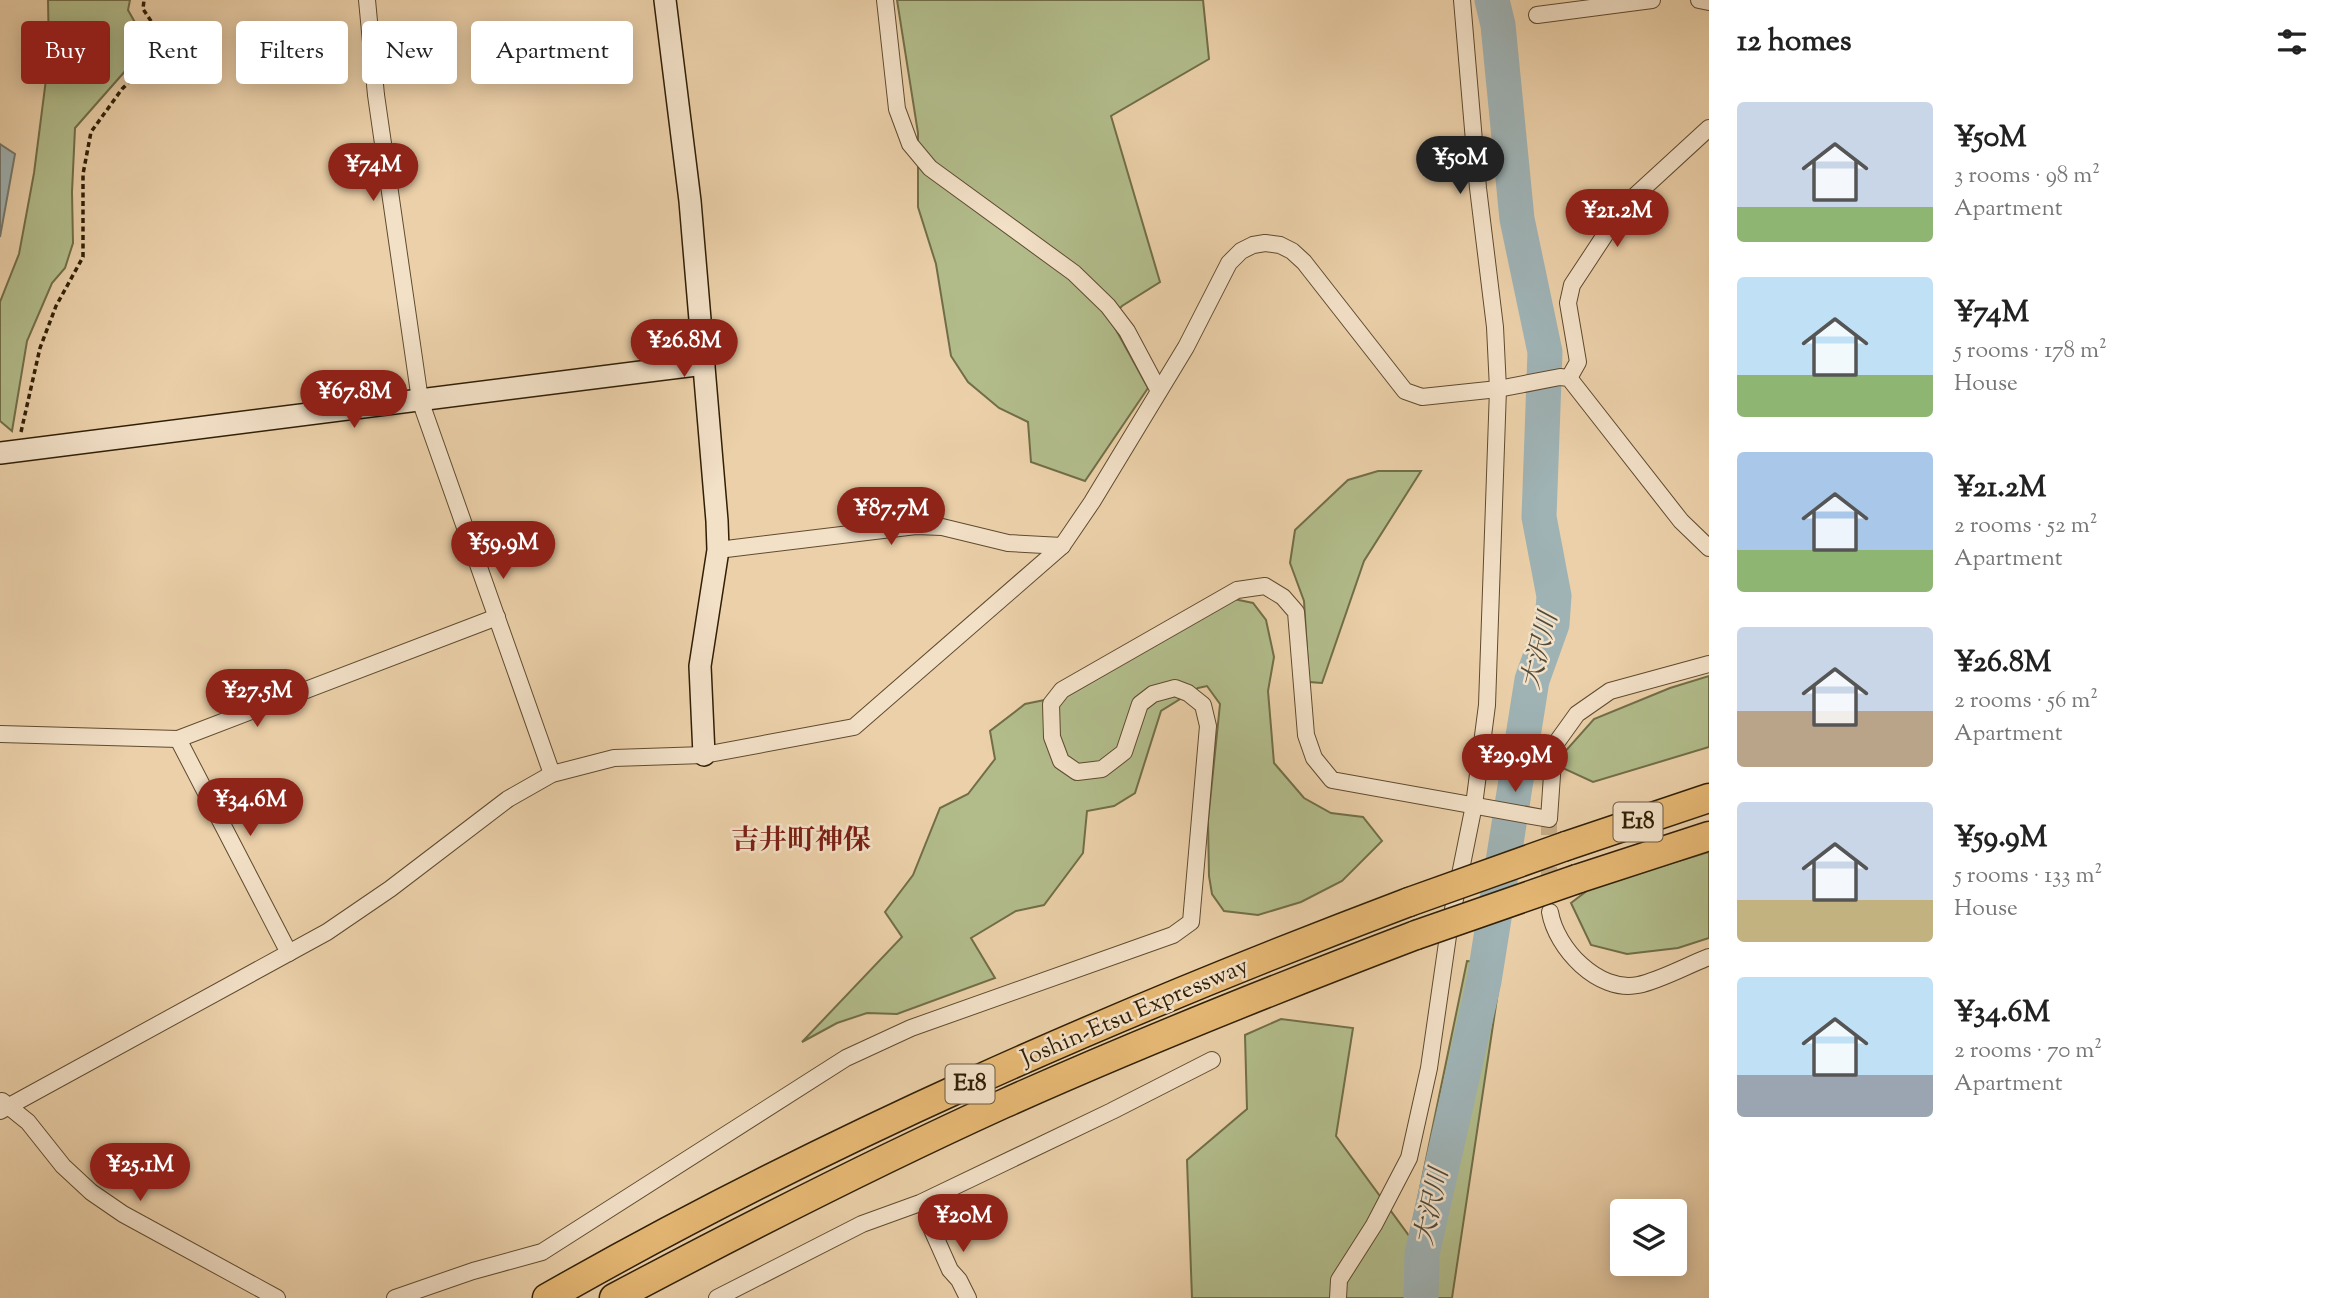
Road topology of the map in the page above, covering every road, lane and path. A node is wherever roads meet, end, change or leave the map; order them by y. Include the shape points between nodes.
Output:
1 (144, 0) edge
2 (367, 0) edge
3 (664, 0) edge
4 (885, 0) edge
5 (1462, 0) edge
6 (1653, 0) edge
7 (1699, 0) edge
8 (1709, 2) edge
9 (1537, 15) dead end
10 (1709, 128) edge
11 (704, 364) junction
12 (1569, 379) junction
13 (1498, 388) junction
14 (1159, 391) junction
15 (420, 400) junction
16 (8, 452) edge
17 (1062, 546) junction
18 (1709, 548) edge
19 (718, 550) junction
20 (497, 617) junction
21 (1709, 664) edge
22 (0, 734) edge
23 (178, 739) junction
24 (704, 755) junction
25 (552, 774) junction
26 (1709, 799) edge
27 (1474, 805) junction
28 (1709, 836) edge
29 (1549, 912) tunnel mouth
30 (289, 953) junction
31 (1709, 957) edge
32 (1212, 1060) dead end
33 (3, 1106) edge
34 (929, 1223) dead end
35 (277, 1298) edge
36 (395, 1298) edge
37 (547, 1298) edge
38 (614, 1298) edge
39 (717, 1298) edge
40 (968, 1298) edge
41 (1339, 1298) edge

1 - 16 path via 160,42 156,55 122,89 91,132 83,174 83,257 56,306
2 - 15 street via 376,95
3 - 11 street via 690,201
4 - 14 street via 897,109 910,144 930,168 1074,273 1108,306
5 - 13 street
6 - 9 street
7 - 8 street
10 - 12 street via 1624,206 1572,285 1567,303 1578,362
11 - 15 street
11 - 19 street
12 - 13 street
12 - 18 street via 1681,521
13 - 14 street via 1422,397 1405,391 1304,262 1292,251 1265,243 1241,251 1229,263
13 - 27 street via 1487,705
14 - 17 street
15 - 16 street
15 - 20 street
17 - 19 street via 1008,543 942,527 916,526
17 - 24 street via 854,727
19 - 24 street via 700,666
20 - 23 street
20 - 25 street
21 - 27 street via 1610,691 1577,714 1554,746 1549,819
22 - 23 street
23 - 30 street
24 - 25 street via 614,758
25 - 30 street via 509,799 327,932
26 - 37 highway, Joshin-Etsu Expressway / E18, bridge via 1409,902 1105,1023 876,1127
27 - 36 street via 1332,780 1314,758 1306,735 1296,611 1265,586 1237,590 1062,690 1051,704 1052,737 1061,761 1077,772 1102,769 1124,752 1140,704 1153,694 1175,688 1203,705 1208,726 1191,922 1173,936 911,1028 846,1058 542,1252
27 - 41 street via 1409,1158 1339,1280
28 - 38 highway, Joshin-Etsu Expressway / E18, bridge via 1416,936 1223,1010 1004,1104
29 - 31 street via 1555,932 1576,960 1622,986 1638,985
30 - 33 street
32 - 39 street via 920,1203 862,1224
33 - 35 street via 28,1122 91,1192
34 - 40 street

